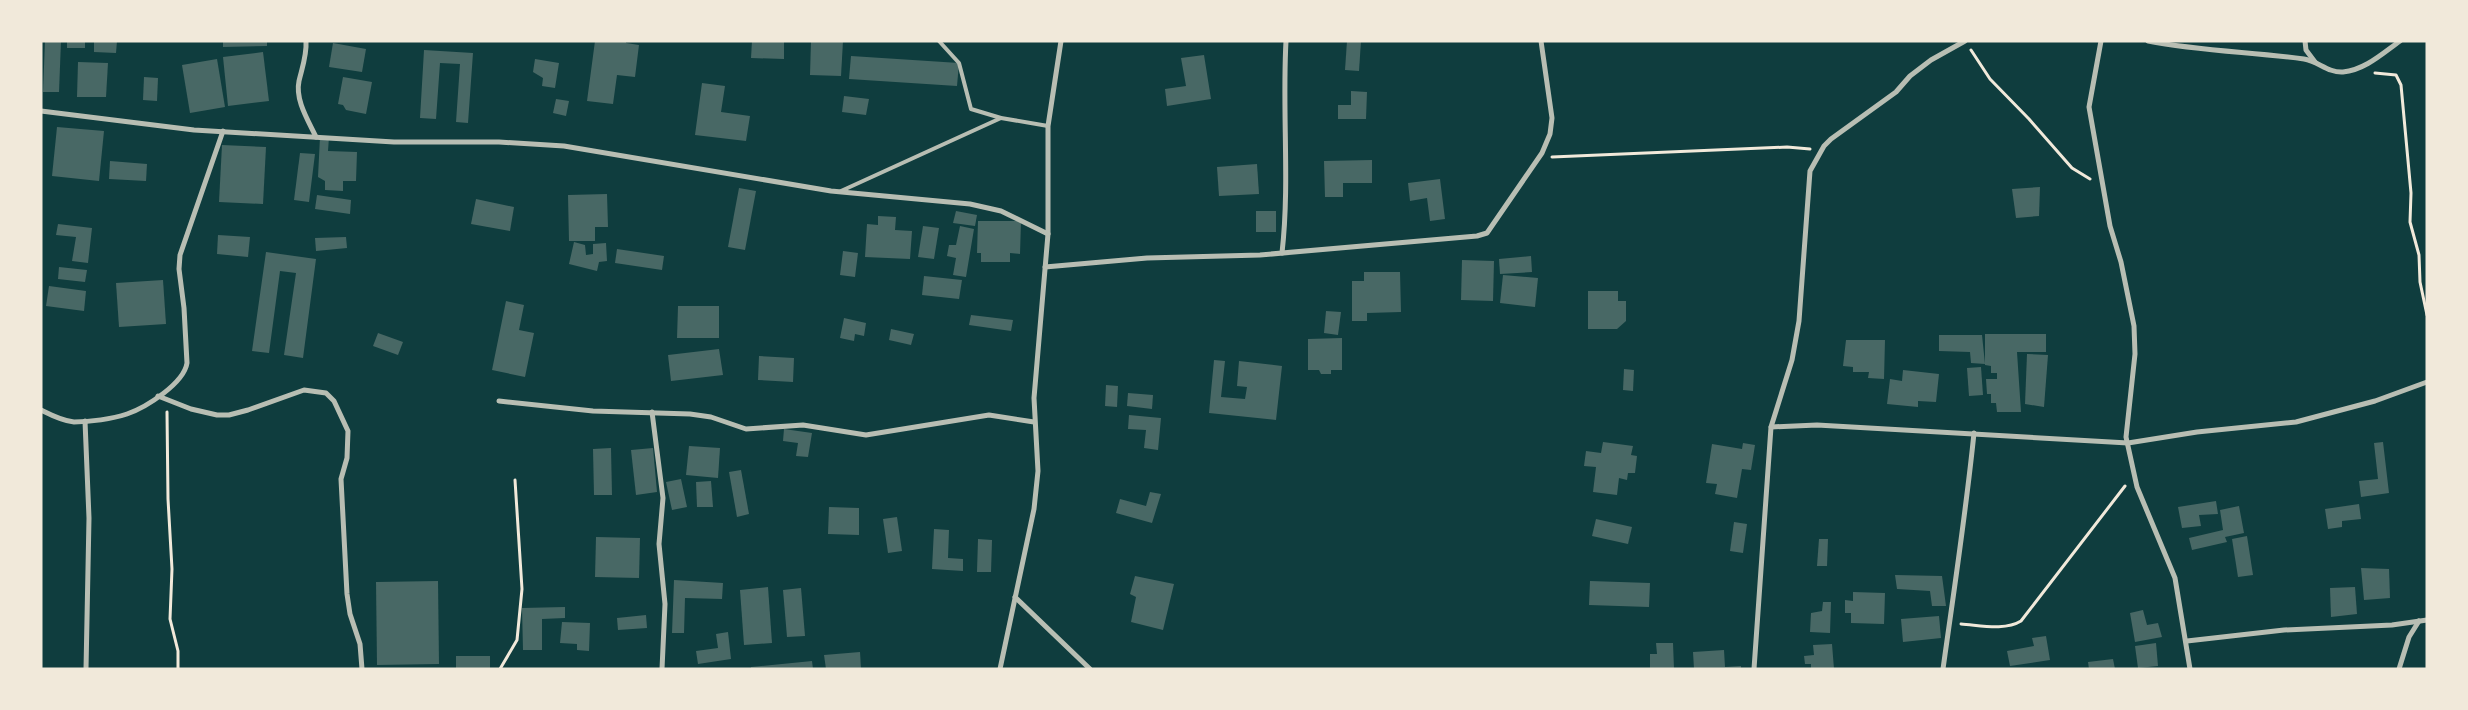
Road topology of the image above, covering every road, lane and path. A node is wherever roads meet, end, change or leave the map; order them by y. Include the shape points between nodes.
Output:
1 (306, 41) edge
2 (939, 41) edge
3 (1061, 41) edge
4 (1286, 41) edge
5 (1541, 41) edge
6 (1965, 41) edge
7 (2101, 41) edge
8 (2148, 41) edge
9 (2305, 41) edge
10 (2400, 41) edge
11 (2314, 62) junction
12 (2372, 73) dead end
13 (41, 111) edge
14 (1001, 118) junction
15 (1048, 126) junction
16 (223, 131) junction
17 (316, 137) junction
18 (1826, 144) junction
19 (1538, 158) junction
20 (2103, 190) junction
21 (839, 192) junction
22 (1048, 234) junction
23 (1282, 254) junction
24 (1045, 267) junction
25 (2427, 315) edge
26 (2427, 382) edge
27 (158, 396) junction
28 (167, 399) junction
29 (499, 400) dead end
30 (41, 410) edge
31 (652, 412) junction
32 (86, 421) junction
33 (1034, 422) junction
34 (1771, 428) junction
35 (1974, 434) junction
36 (2128, 443) junction
37 (2135, 474) junction
38 (515, 480) dead end
39 (1015, 597) junction
40 (2427, 620) edge
41 (2419, 621) junction
42 (1950, 623) junction
43 (2187, 641) junction
44 (86, 669) edge
45 (178, 669) edge
46 (362, 669) edge
47 (500, 669) edge
48 (662, 669) edge
49 (1000, 669) edge
50 (1090, 669) edge
51 (1754, 669) edge
52 (1943, 669) edge
53 (2190, 669) edge
54 (2399, 669) edge

1 - 17 street via 298,83 300,98
2 - 14 lane via 959,63 969,107
3 - 15 street
4 - 23 street via 1283,93 1287,213
5 - 19 street via 1552,118 1550,134
6 - 18 street via 1931,60 1896,92
6 - 20 path via 1990,80 2072,168
7 - 20 street via 2089,107
8 - 11 street
9 - 11 street via 2306,50
10 - 11 street via 2368,64 2344,72 2334,72
12 - 25 path via 2396,76 2402,85 2411,193 2410,222 2419,255 2420,282
13 - 16 street
14 - 15 lane
14 - 21 lane
15 - 22 street
16 - 17 street
16 - 27 street via 180,255 186,371 181,379
17 - 21 street via 564,146
18 - 19 path via 1804,150 1787,146
18 - 34 street via 1810,171 1799,321 1792,360
19 - 23 street via 1487,233
20 - 36 street via 2134,326 2135,354 2126,425
21 - 22 street via 970,204 1002,211
22 - 24 street
23 - 24 street via 1147,258
24 - 33 street
26 - 36 street via 2375,401 2296,422
27 - 28 street
27 - 32 street via 127,414
28 - 45 path via 172,569 170,620 178,651
28 - 46 street via 217,415 248,410 304,390 318,391 334,401 348,431 342,478 347,594 360,644
29 - 31 street via 593,411
30 - 32 street via 67,421
31 - 33 street via 711,417 746,429 803,425 866,435 989,415
31 - 48 street via 663,498 659,544 665,604
32 - 44 street via 89,518
33 - 39 street via 1038,471 1034,509
34 - 35 street via 1817,424
34 - 51 street
35 - 36 street
35 - 42 street via 1967,509
36 - 37 street
37 - 42 path via 2021,621 2010,626
37 - 43 street via 2175,578
38 - 47 path via 522,588 517,640
39 - 49 street
39 - 50 street
40 - 41 street
41 - 43 street via 2284,630
41 - 54 street
42 - 52 street
43 - 53 street

